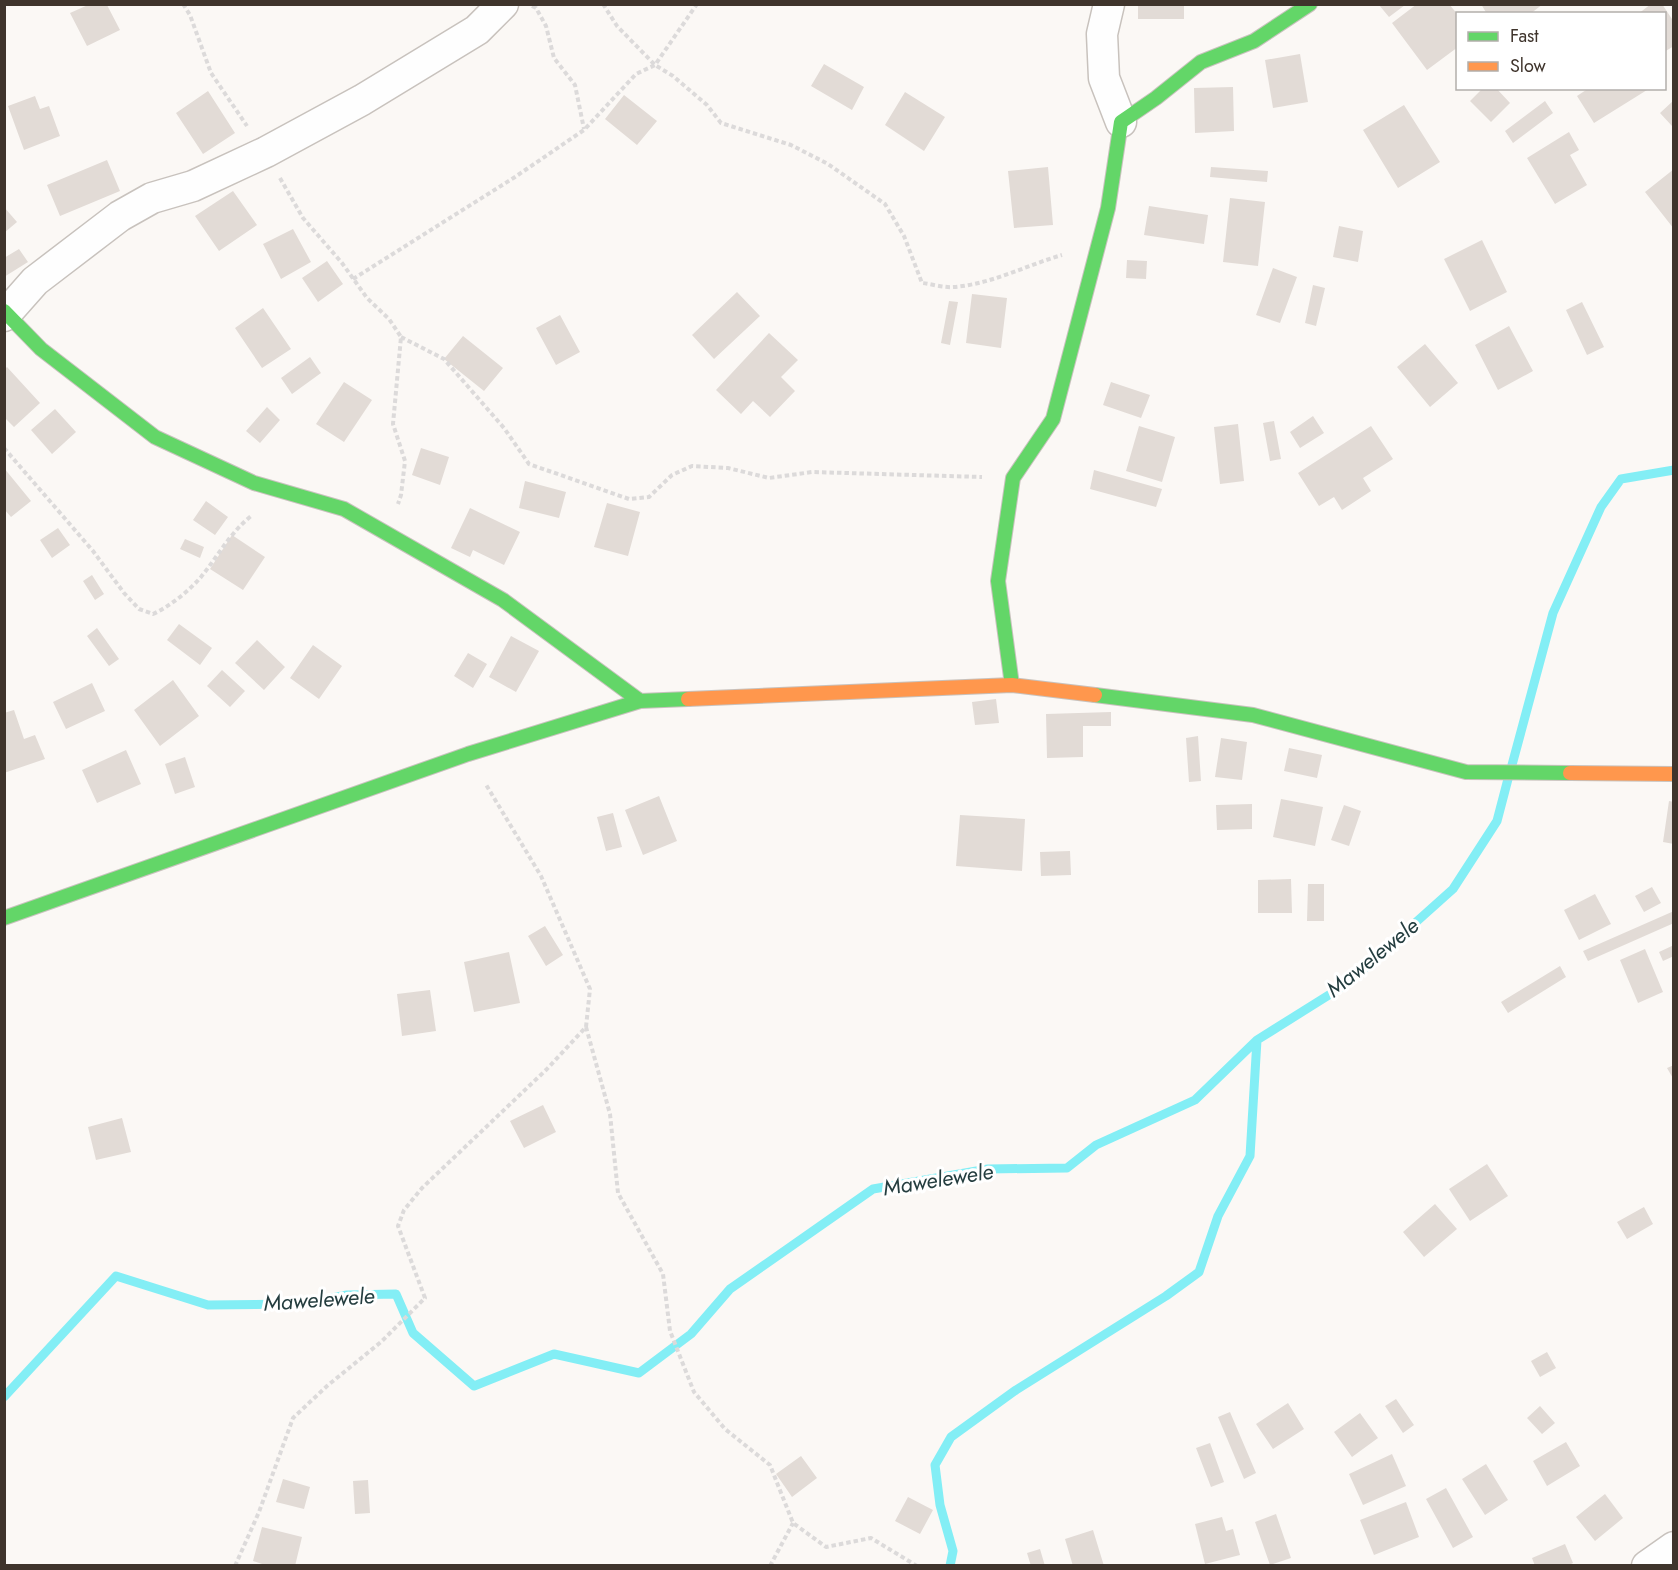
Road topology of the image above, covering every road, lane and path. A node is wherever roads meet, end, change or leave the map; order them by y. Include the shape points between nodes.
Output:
1 (183, 4) edge
2 (503, 4) edge
3 (530, 4) edge
4 (603, 4) edge
5 (697, 4) edge
6 (1109, 4) edge
7 (1310, 4) edge
8 (655, 65) junction
9 (1121, 122) junction
10 (584, 130) junction
11 (266, 152) junction
12 (1098, 251) junction
13 (353, 279) junction
14 (5, 314) edge
15 (400, 337) junction
16 (4, 448) edge
17 (1013, 478) junction
18 (278, 489) junction
19 (388, 534) junction
20 (1012, 685) junction
21 (640, 701) junction
22 (468, 754) junction
23 (1674, 774) edge
24 (4, 918) edge
25 (586, 1027) junction
26 (793, 1523) junction
27 (1674, 1547) edge
28 (235, 1566) edge
29 (770, 1566) edge
30 (917, 1566) edge
31 (1647, 1566) edge

1 - 11 path via 211,73
2 - 11 street via 477,30 362,100
3 - 10 path via 546,26 554,58 575,86
4 - 8 path via 617,26
5 - 8 path
6 - 9 street via 1102,34 1104,78
7 - 9 street via 1254,41 1201,62
8 - 10 path via 636,74
8 - 12 path via 707,105 721,123 791,145 828,164 885,204 904,236 922,283 953,287 1000,277 1080,250
9 - 12 street
10 - 13 path
11 - 13 path via 303,218
11 - 14 street via 193,186 152,198 120,216 35,280
12 - 17 street via 1053,419
13 - 15 path
14 - 18 street via 41,349 155,437 255,483
15 - 17 path via 444,359 504,428 529,464 629,499 649,497 672,475 692,466 728,468 769,478 812,472
15 - 19 path via 393,424 405,461 401,495
16 - 18 path via 86,542 124,593 139,609 153,614 168,607 199,579 237,528
17 - 20 street via 998,581
18 - 19 street via 344,509
19 - 21 street via 503,600
20 - 21 street
20 - 23 street via 1253,714 1466,772
21 - 22 street
22 - 24 street
22 - 25 path via 541,876 590,989
25 - 26 path via 610,1114 618,1193 663,1274 670,1331 694,1392 725,1429 770,1465
25 - 28 path via 404,1210 398,1226 425,1298 293,1418
26 - 29 path
26 - 30 path via 826,1547 871,1538
27 - 31 street

